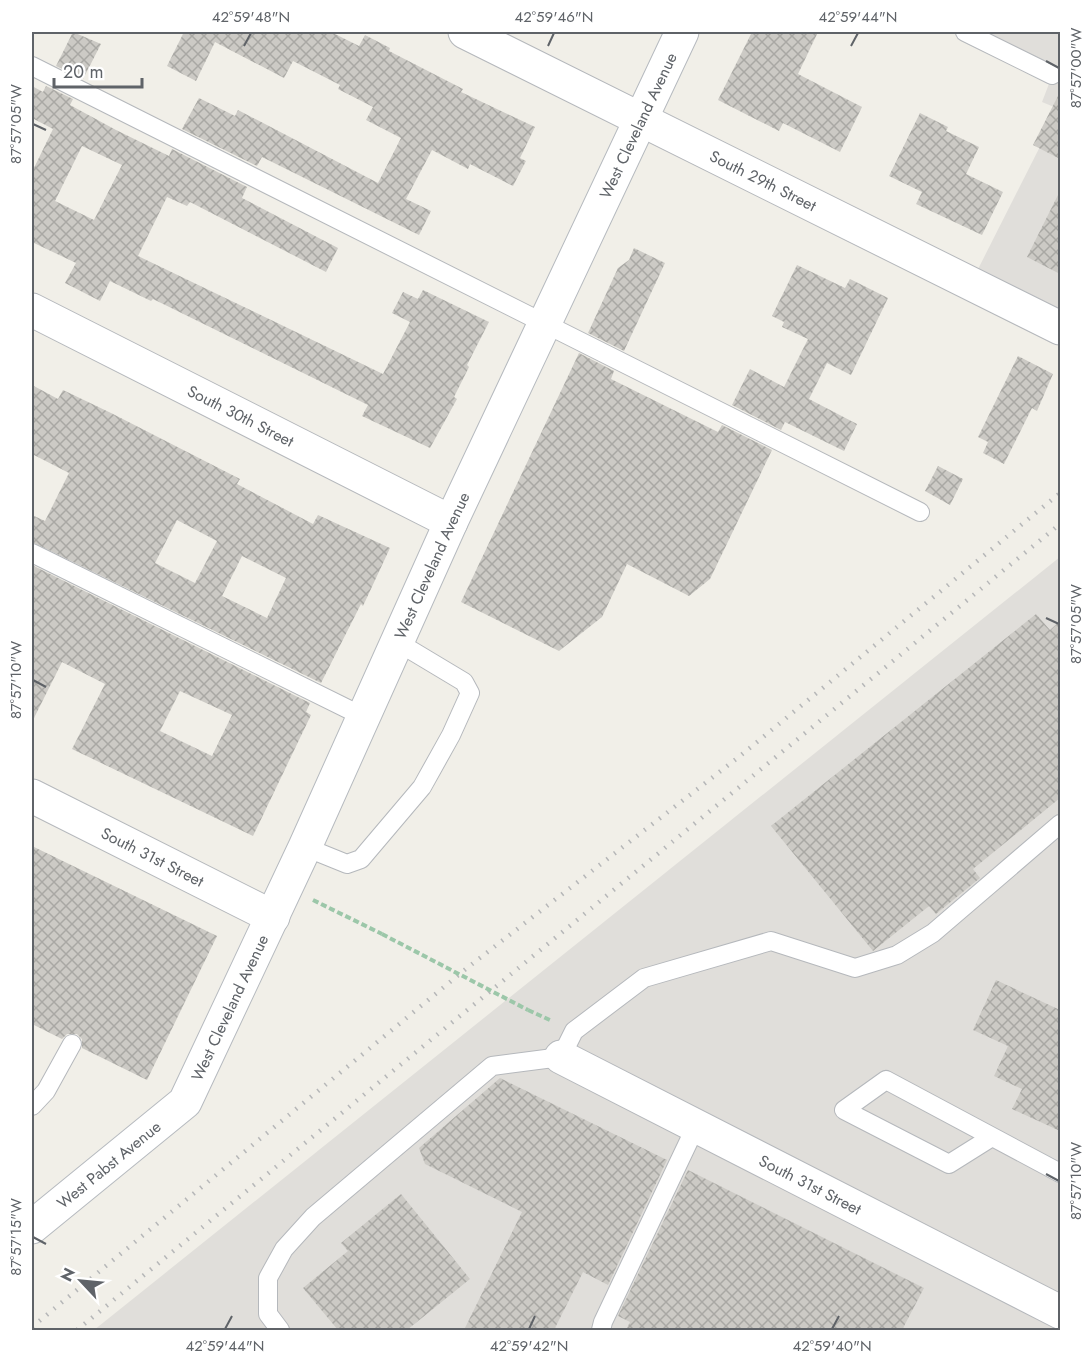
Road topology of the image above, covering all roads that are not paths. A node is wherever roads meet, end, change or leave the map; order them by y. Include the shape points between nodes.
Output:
1 (465, 32) edge
2 (682, 32) edge
3 (965, 32) edge
4 (32, 66) edge
5 (1052, 75) dead end
6 (641, 119) junction
7 (32, 310) edge
8 (543, 324) junction
9 (1060, 328) edge
10 (920, 512) dead end
11 (451, 522) junction
12 (32, 553) edge
13 (399, 643) junction
14 (364, 717) junction
15 (32, 796) edge
16 (1060, 824) edge
17 (305, 847) junction
18 (273, 917) junction
19 (72, 1044) dead end
20 (561, 1057) junction
21 (184, 1102) joint
22 (32, 1106) edge
23 (696, 1126) junction
24 (992, 1137) junction
25 (1060, 1173) edge
26 (32, 1227) edge
27 (1060, 1312) edge
28 (280, 1330) edge
29 (601, 1330) edge

1 - 6 street, South 29th Street
2 - 6 street, West Cleveland Avenue
3 - 5 lane
4 - 8 lane
6 - 8 street, West Cleveland Avenue
6 - 9 street, South 29th Street
7 - 11 street, South 30th Street
8 - 10 lane
8 - 11 street, West Cleveland Avenue
11 - 13 street, West Cleveland Avenue
12 - 14 lane
13 - 14 street, West Cleveland Avenue
13 - 17 lane via 464,682 470,693 451,735 422,787 361,860 347,864
14 - 17 street, West Cleveland Avenue
15 - 18 street, South 31st Street
16 - 20 lane via 933,933 897,955 855,968 771,941 644,978 574,1031
17 - 18 street, West Cleveland Avenue
18 - 21 street, West Cleveland Avenue
19 - 22 lane via 46,1091
20 - 23 street, South 31st Street
20 - 28 lane via 492,1066 313,1217 284,1249 268,1278 268,1314
21 - 26 street, West Pabst Avenue
23 - 27 street, South 31st Street
23 - 29 lane
24 - 24 lane via 886,1080 844,1110 949,1164
24 - 25 lane

